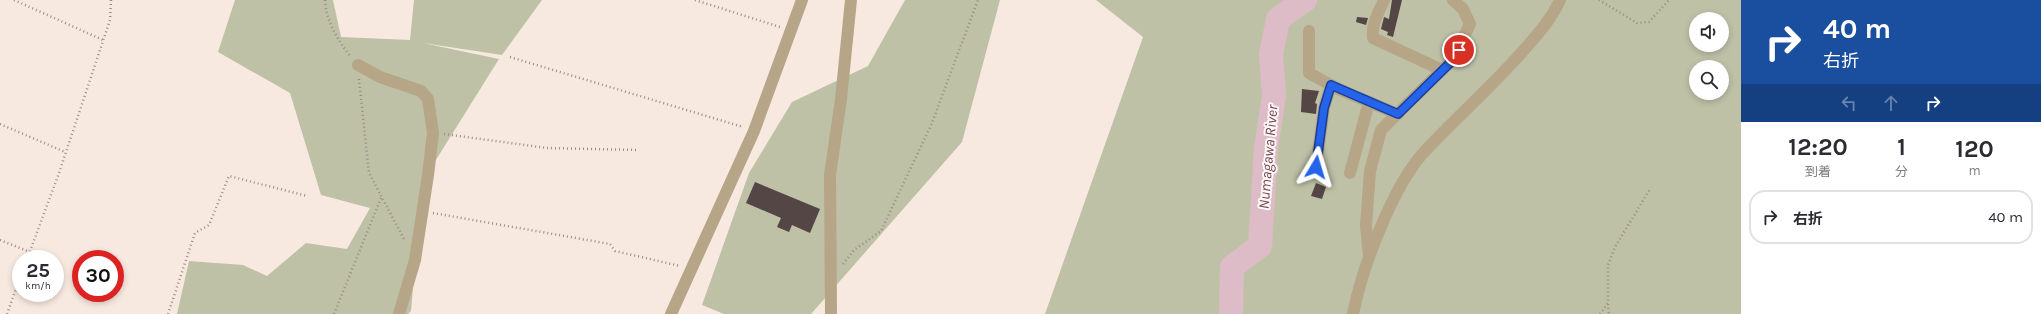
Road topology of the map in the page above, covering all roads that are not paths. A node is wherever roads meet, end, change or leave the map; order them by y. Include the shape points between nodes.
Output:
1 (802, 0) edge
2 (851, 0) edge
3 (1384, 0) edge
4 (1453, 0) edge
5 (1560, 0) edge
6 (1309, 31) dead end
7 (358, 65) road end
8 (1442, 70) junction
9 (1331, 85) junction
10 (1369, 102) junction
11 (1398, 114) junction
12 (1316, 167) dead end
13 (1350, 173) dead end
14 (1369, 257) junction
15 (399, 314) edge
16 (671, 314) edge
17 (831, 314) edge
18 (1354, 314) edge

1 - 16 street via 754,131
2 - 17 street via 830,175
3 - 8 street via 1375,20 1373,38
4 - 8 street via 1463,9 1470,24 1452,61
5 - 14 street via 1539,33 1424,153 1398,190
6 - 9 street via 1309,73
7 - 15 street via 380,77 421,91 428,99 433,133 423,212 416,260
8 - 11 street
9 - 10 street
9 - 12 street via 1324,108
10 - 11 street
10 - 13 street
11 - 14 street via 1381,130 1370,171 1366,226
14 - 18 street

